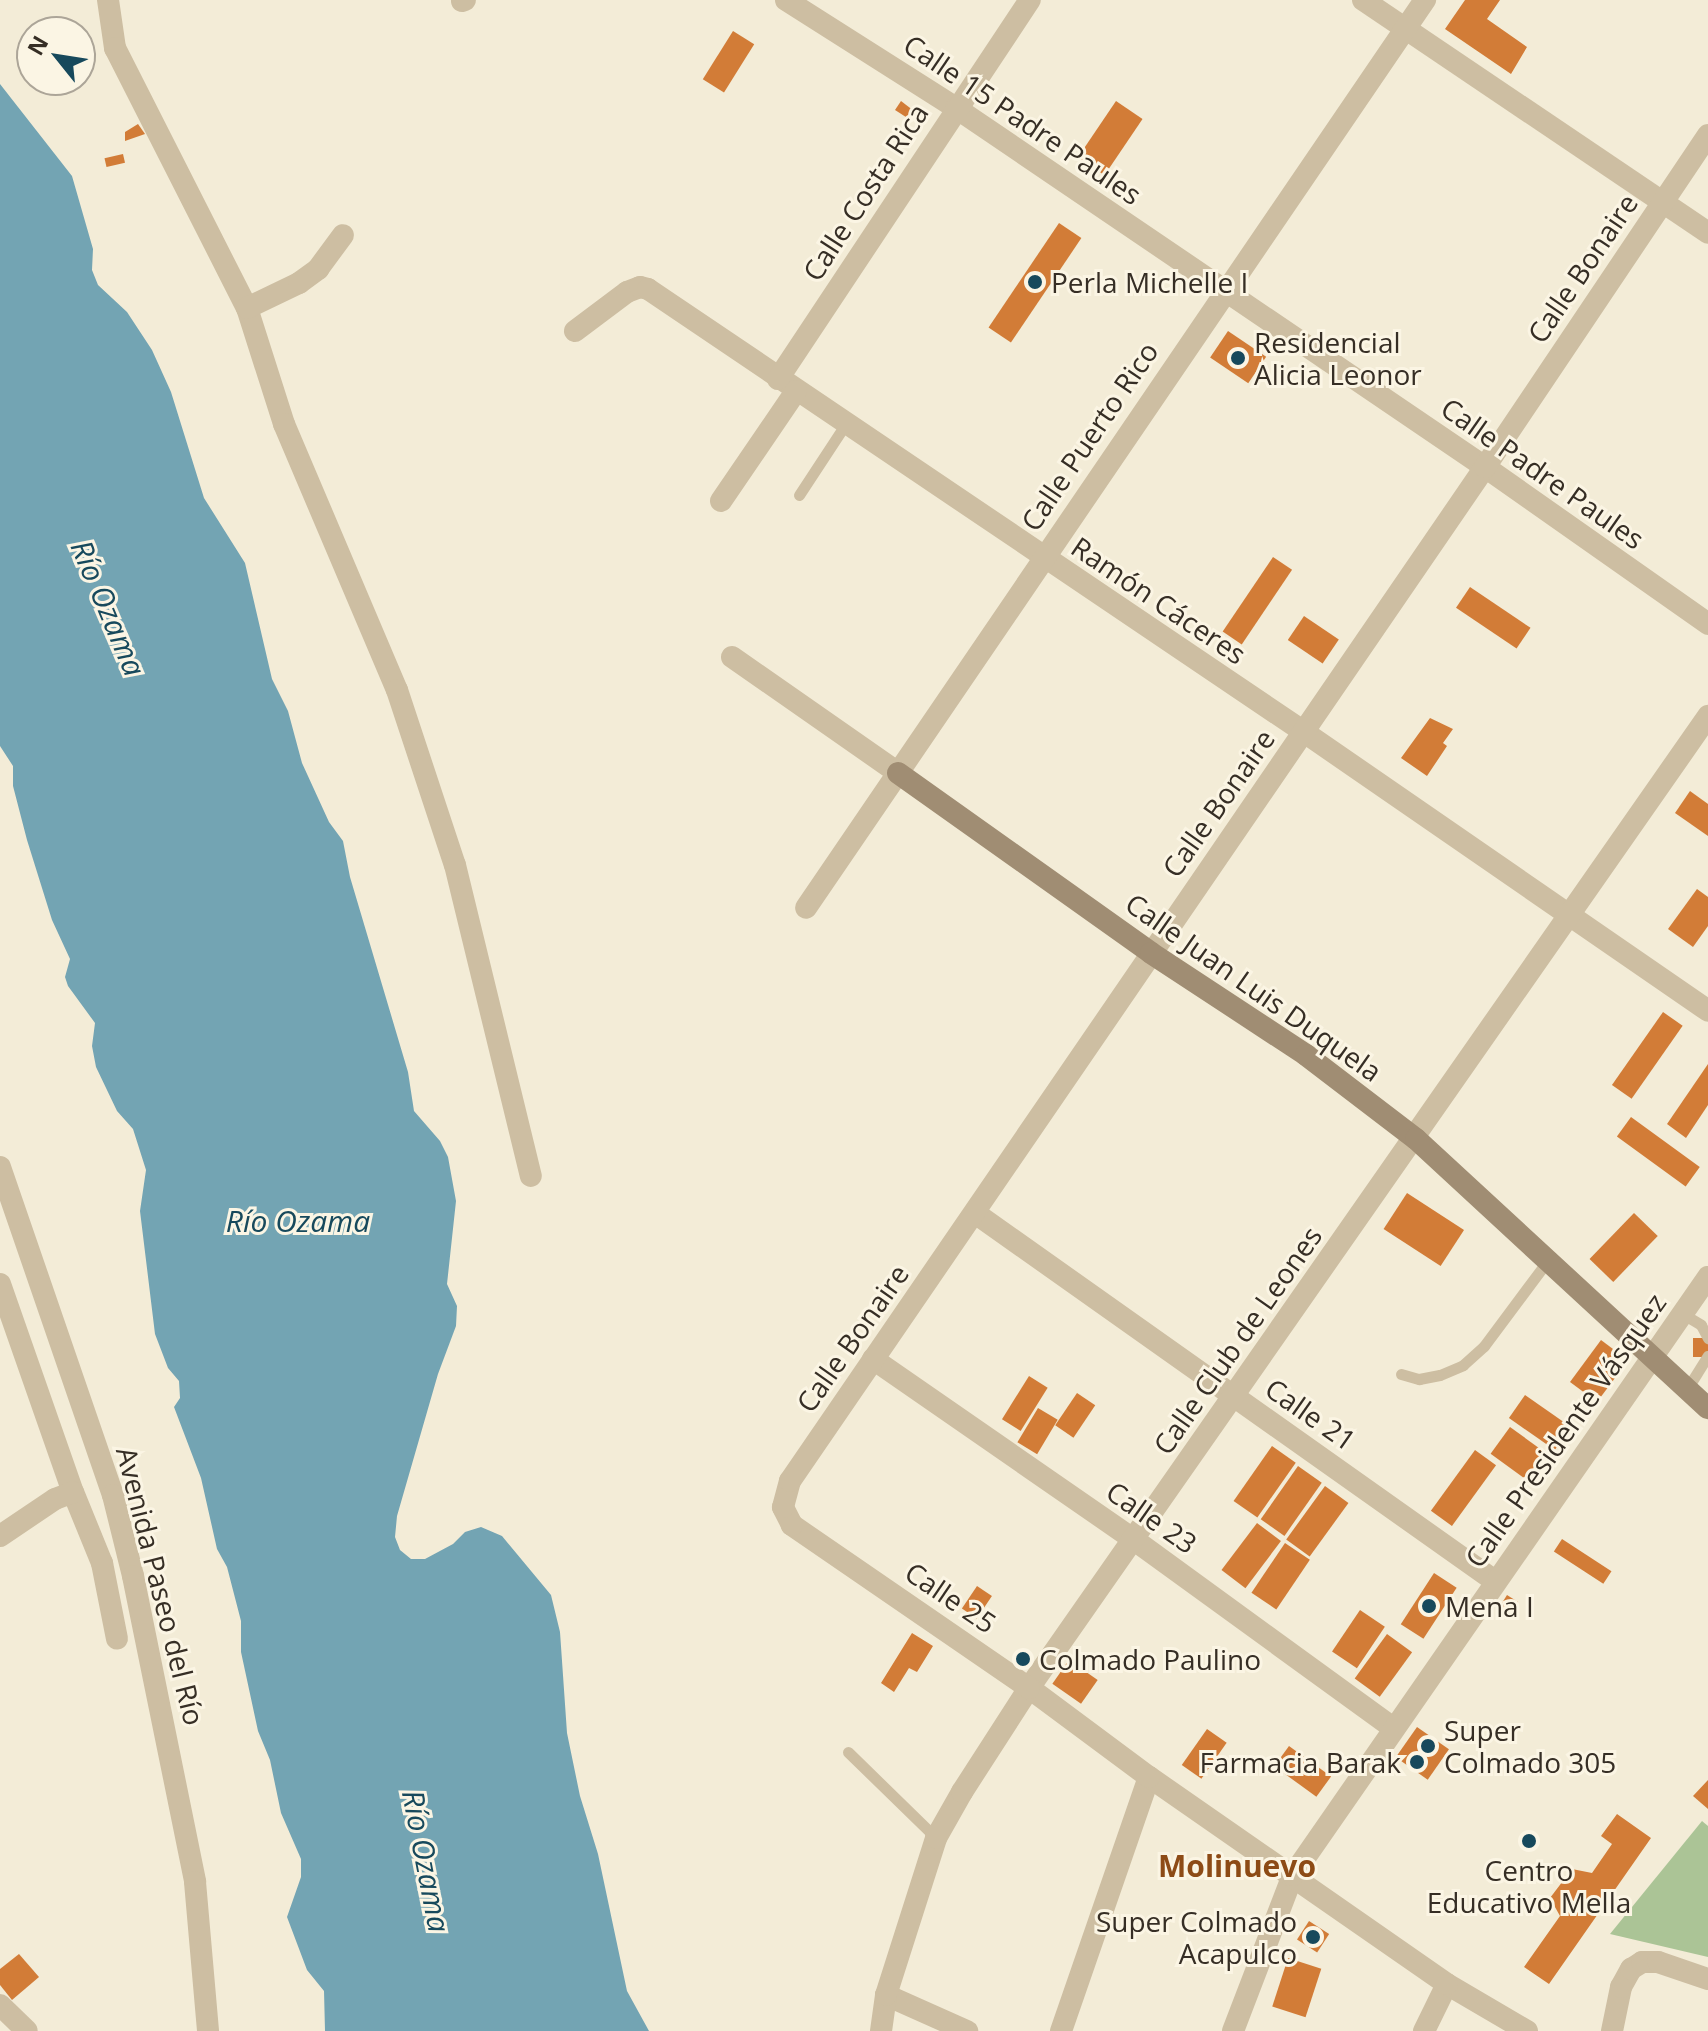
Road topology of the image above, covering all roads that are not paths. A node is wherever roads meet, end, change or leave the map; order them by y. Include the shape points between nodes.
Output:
1 (108, 0) edge
2 (786, 0) edge
3 (1030, 0) edge
4 (1363, 0) edge
5 (1425, 0) edge
6 (1406, 29) junction
7 (956, 108) junction
8 (1708, 135) edge
9 (1663, 201) junction
10 (1708, 233) edge
11 (343, 235) dead end
12 (1225, 290) junction
13 (247, 308) junction
14 (575, 331) dead end
15 (787, 385) junction
16 (845, 425) junction
17 (1485, 467) junction
18 (799, 495) dead end
19 (721, 501) dead end
20 (1042, 558) junction
21 (1708, 624) edge
22 (732, 657) dead end
23 (1708, 716) edge
24 (1304, 732) junction
25 (898, 773) junction
26 (806, 908) dead end
27 (1571, 914) junction
28 (1151, 953) junction
29 (1708, 1011) edge
30 (1416, 1139) junction
31 (0, 1167) edge
32 (531, 1176) dead end
33 (975, 1213) junction
34 (1548, 1260) junction
35 (1708, 1277) edge
36 (0, 1284) edge
37 (1683, 1314) junction
38 (1708, 1338) edge
39 (1708, 1356) edge
40 (1654, 1357) junction
41 (873, 1359) junction
42 (1401, 1374) dead end
43 (1687, 1389) junction
44 (1236, 1397) junction
45 (1708, 1408) edge
46 (73, 1492) junction
47 (783, 1507) joint
48 (0, 1536) edge
49 (1133, 1539) junction
50 (1495, 1581) junction
51 (117, 1639) dead end
52 (1029, 1688) junction
53 (1393, 1728) junction
54 (848, 1752) dead end
55 (1149, 1777) junction
56 (936, 1838) junction
57 (1293, 1875) junction
58 (1708, 1979) edge
59 (1447, 1984) junction
60 (886, 1995) junction
61 (0, 2005) edge
62 (15, 2028) edge
63 (208, 2031) edge
64 (881, 2031) edge
65 (967, 2031) edge
66 (1061, 2031) edge
67 (1233, 2031) edge
68 (1424, 2031) edge
69 (1527, 2031) edge
70 (1612, 2031) edge

1 - 13 street via 115,48
2 - 7 street, Calle 15 Padre Paules
3 - 7 street, Calle Costa Rica
4 - 6 street
5 - 6 street, Calle Puerto Rico
6 - 9 street
6 - 12 street, Calle Puerto Rico
7 - 12 street, Calle 15 Padre Paules
7 - 15 street, Calle Costa Rica
8 - 9 street, Calle Bonaire
9 - 10 street
9 - 17 street, Calle Bonaire
11 - 13 street via 318,269
12 - 17 street, Calle Padre Paules
12 - 20 street, Calle Puerto Rico
13 - 32 street via 284,424 397,690 455,865
14 - 15 street, Ramón Cáceres via 640,287
15 - 16 street, Ramón Cáceres
15 - 19 street, Calle Costa Rica
16 - 18 lane
16 - 20 street, Ramón Cáceres
17 - 21 street, Calle Padre Paules
17 - 24 street, Calle Bonaire
20 - 24 street, Ramón Cáceres
20 - 25 street, Calle Puerto Rico
22 - 25 street, Calle Juan Luis Duquela
23 - 27 street, Calle Club de Leones
24 - 27 street, Ramón Cáceres
24 - 28 street, Calle Bonaire
25 - 26 street, Calle Puerto Rico
25 - 28 main road, Calle Juan Luis Duquela
27 - 29 street, Ramón Cáceres
27 - 30 street, Calle Club de Leones
28 - 30 main road, Calle Juan Luis Duquela via 1306,1055
28 - 33 street, Calle Bonaire
30 - 34 main road, Calle Juan Luis Duquela
30 - 44 street, Calle Club de Leones
31 - 63 street, Avenida Paseo del Río via 113,1495 133,1576 195,1882
33 - 41 street, Calle Bonaire
33 - 44 street, Calle 21
34 - 40 main road, Calle Juan Luis Duquela
34 - 42 lane via 1484,1346 1463,1365 1419,1379
35 - 37 street, Calle Presidente Vásquez
36 - 46 street
37 - 38 lane via 1701,1325
37 - 40 street, Calle Presidente Vásquez
39 - 43 lane
40 - 43 main road, Calle Juan Luis Duquela
40 - 50 street, Calle Presidente Vásquez
41 - 47 street, Calle Bonaire via 790,1481
41 - 49 street, Calle 23
43 - 45 main road, Calle Juan Luis Duquela
44 - 49 street, Calle Club de Leones
44 - 50 street, Calle 21
46 - 48 street
46 - 51 street via 102,1563
47 - 52 street, Calle 25 via 792,1525
49 - 52 street, Calle Club de Leones
49 - 53 street, Calle 23
50 - 53 street, Calle Presidente Vásquez
52 - 55 street, Calle 25
52 - 56 street, Calle Club de Leones
53 - 57 street, Calle Presidente Vásquez
54 - 56 lane
55 - 57 street, Calle 25
55 - 66 street
56 - 60 street, Calle Club de Leones
57 - 59 street, Calle 25
57 - 67 street, Calle Presidente Vásquez
58 - 70 street via 1642,1962 1621,1987
59 - 68 street
59 - 69 street, Calle 25
60 - 64 street, Calle Club de Leones
60 - 65 street
61 - 62 street

